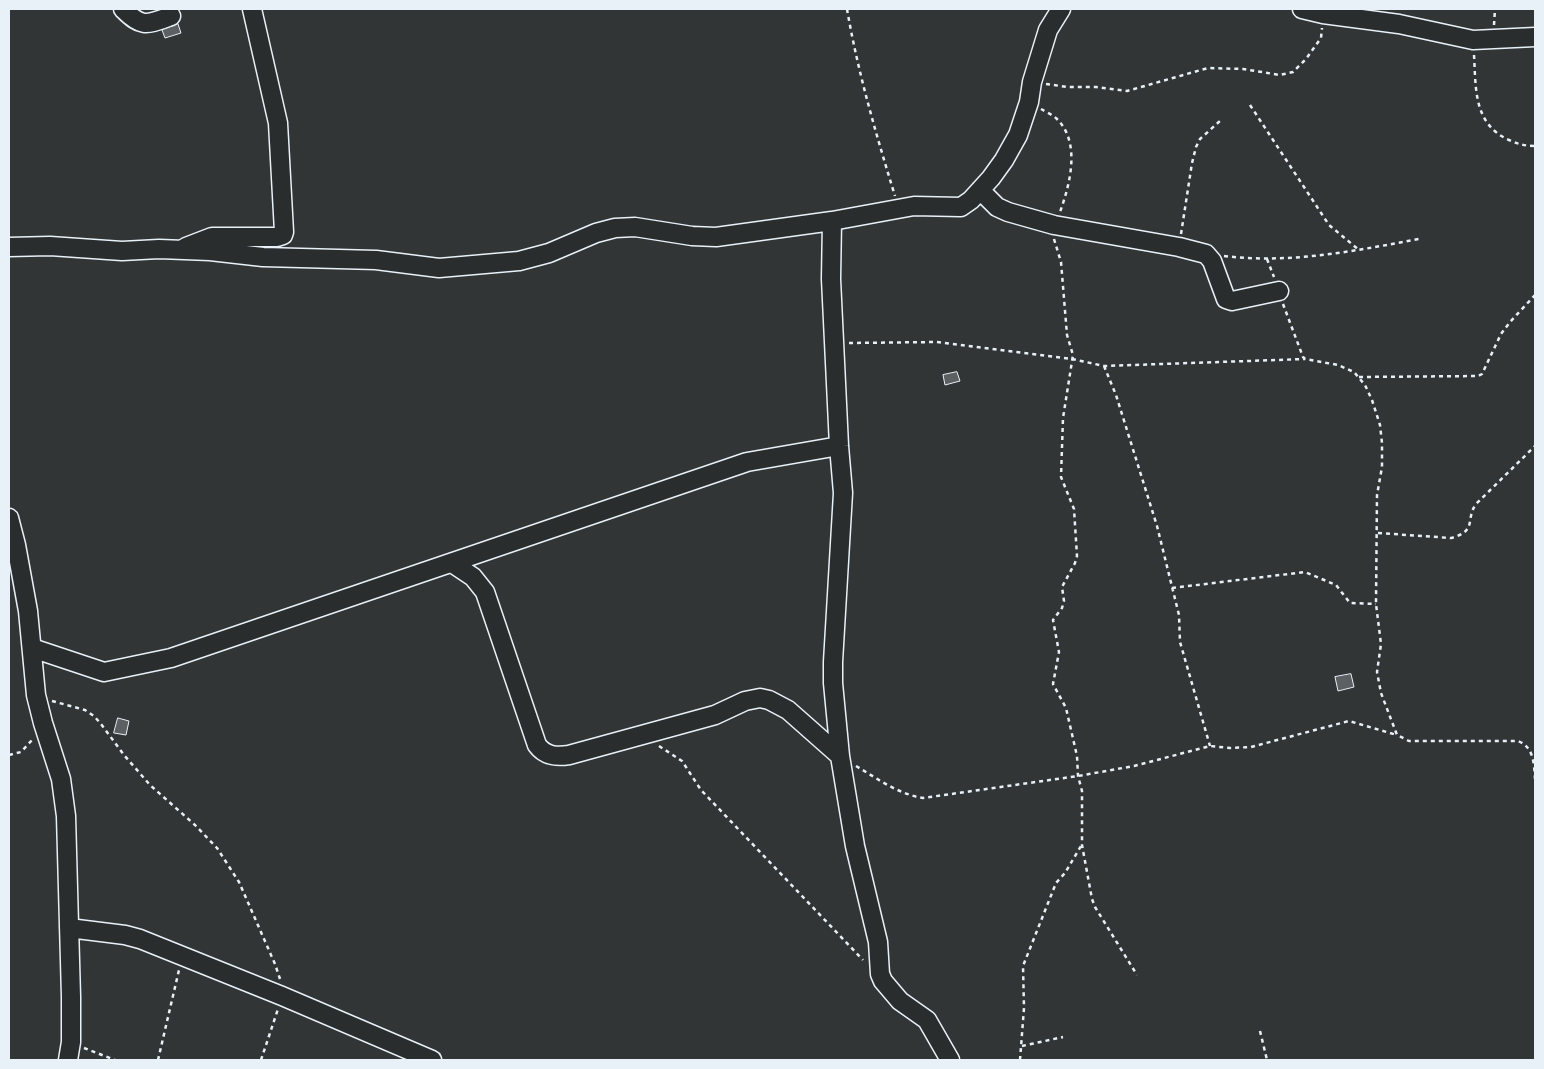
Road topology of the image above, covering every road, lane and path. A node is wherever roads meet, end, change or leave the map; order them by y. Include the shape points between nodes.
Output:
1 (123, 9) edge
2 (252, 9) edge
3 (847, 9) edge
4 (1061, 9) edge
5 (1302, 9) edge
6 (1323, 14) junction
7 (171, 16) dead end
8 (1535, 37) edge
9 (1473, 40) junction
10 (1032, 82) junction
11 (1029, 102) junction
12 (1250, 105) dead end
13 (1221, 120) dead end
14 (1535, 146) edge
15 (980, 190) junction
16 (899, 208) junction
17 (832, 221) junction
18 (1052, 224) junction
19 (1419, 239) dead end
20 (9, 247) edge
21 (1179, 247) junction
22 (181, 250) junction
23 (1360, 250) junction
24 (1206, 254) junction
25 (1267, 259) junction
26 (1279, 291) junction
27 (1535, 295) edge
28 (835, 343) junction
29 (1072, 359) junction
30 (1305, 359) junction
31 (1104, 366) junction
32 (1359, 377) junction
33 (839, 446) junction
34 (1535, 446) edge
35 (9, 518) edge
36 (1378, 533) junction
37 (452, 562) junction
38 (1172, 588) junction
39 (1376, 604) junction
40 (32, 648) junction
41 (36, 695) junction
42 (43, 723) junction
43 (640, 735) junction
44 (1397, 735) junction
45 (1210, 746) junction
46 (9, 755) edge
47 (840, 756) junction
48 (1078, 776) junction
49 (1535, 779) edge
50 (1082, 845) junction
51 (69, 928) junction
52 (182, 957) junction
53 (863, 960) dead end
54 (1137, 975) dead end
55 (284, 996) junction
56 (1260, 1031) dead end
57 (1063, 1036) dead end
58 (71, 1042) junction
59 (1022, 1046) junction
60 (68, 1060) edge
61 (115, 1060) edge
62 (158, 1060) edge
63 (261, 1060) edge
64 (432, 1060) edge
65 (950, 1060) edge
66 (1020, 1060) edge
67 (1267, 1060) edge

1 - 7 street via 143,24
2 - 22 street via 278,123 284,232 277,237 212,237
3 - 16 path via 857,64
4 - 10 street via 1048,30
5 - 6 street
6 - 9 street via 1399,24
6 - 10 path via 1321,38 1293,72 1280,76 1243,69 1208,68 1127,90 1068,88
8 - 9 street
9 - 14 path via 1478,103 1483,117 1500,136 1523,146
10 - 11 street
11 - 15 street via 1018,135 1004,160
11 - 18 path via 1058,120 1070,140 1070,178
12 - 23 path via 1329,225
13 - 21 path via 1196,147
15 - 16 street via 961,207
15 - 18 street via 1000,209
16 - 17 street
17 - 22 street via 716,237 615,228 519,261 439,268 376,260 264,257
17 - 28 street
18 - 21 street
18 - 29 path via 1061,262
19 - 23 path
20 - 22 street
21 - 24 street
23 - 25 path
24 - 25 path
24 - 26 street via 1212,261 1226,299 1232,301
25 - 26 path
26 - 30 path
27 - 32 path via 1510,322 1478,376
28 - 29 path via 937,342
28 - 33 street
29 - 31 path
29 - 48 path via 1061,477 1074,509 1077,556 1062,587 1062,608 1053,620 1059,652 1053,684 1066,708
30 - 31 path
30 - 32 path via 1346,367
31 - 38 path via 1157,526
32 - 36 path via 1372,400 1380,425 1382,467 1377,495
33 - 37 street via 747,462
33 - 47 street via 843,493 833,683
34 - 36 path via 1476,504 1470,527 1458,536
35 - 40 street
36 - 39 path
37 - 40 street via 171,658 104,672
37 - 43 street via 473,577 485,592 541,750 557,756 569,755
38 - 39 path via 1305,572 1336,585 1350,603
38 - 45 path via 1180,642
39 - 44 path via 1381,644 1377,663 1378,683
40 - 41 street
41 - 42 street
41 - 55 path via 85,710 94,716 150,785 217,848 239,882 275,964
42 - 46 path via 21,752
42 - 51 street via 61,779 66,816
43 - 47 street via 715,715 745,700 760,698 788,710
43 - 53 path via 682,761 701,790
44 - 45 path via 1349,721 1251,747
44 - 49 path via 1409,741 1518,741 1527,746 1531,754
45 - 48 path via 1134,766
47 - 48 path via 898,790 923,798
47 - 65 street via 852,830 878,942 880,974 900,1001 927,1020
48 - 50 path via 1082,792
50 - 54 path via 1095,907
50 - 59 path via 1056,883 1023,966
51 - 52 street via 125,935
51 - 58 street
52 - 55 street
52 - 62 path
55 - 63 path
55 - 64 street
56 - 67 path
57 - 59 path
58 - 60 street
58 - 61 path
59 - 66 path

